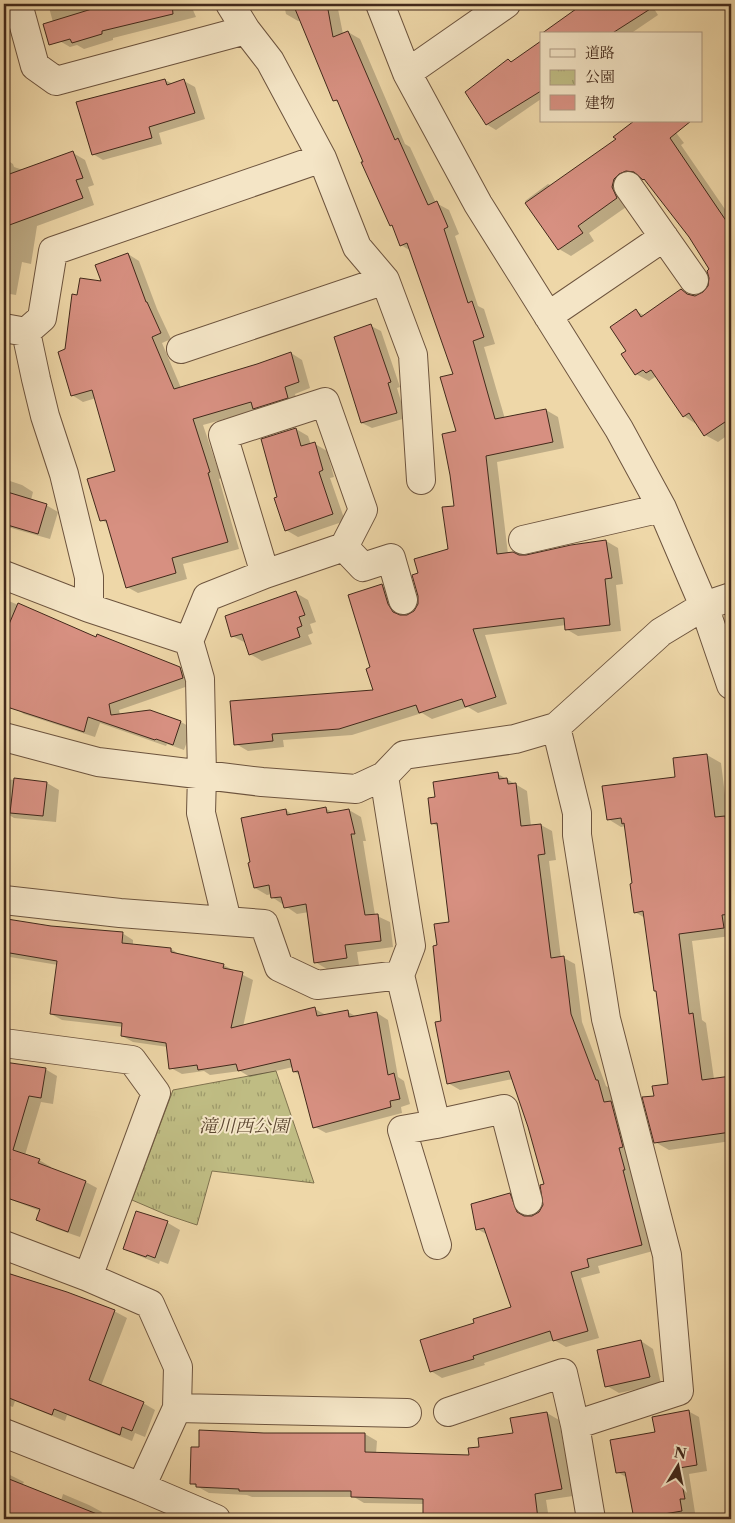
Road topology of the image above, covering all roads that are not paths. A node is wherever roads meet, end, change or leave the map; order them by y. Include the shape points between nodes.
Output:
1 (18, 4) edge
2 (230, 4) edge
3 (380, 4) edge
4 (506, 4) edge
5 (246, 30) junction
6 (407, 73) junction
7 (322, 158) junction
8 (628, 186) dead end
9 (664, 237) junction
10 (384, 280) junction
11 (694, 280) dead end
12 (548, 316) junction
13 (15, 330) edge
14 (181, 349) dead end
15 (421, 480) dead end
16 (662, 508) junction
17 (523, 540) dead end
18 (344, 547) junction
19 (265, 574) junction
20 (4, 575) edge
21 (731, 597) edge
22 (403, 600) dead end
23 (704, 606) junction
24 (89, 608) junction
25 (189, 641) junction
26 (731, 685) edge
27 (556, 727) junction
28 (6, 743) edge
29 (202, 774) junction
30 (384, 776) junction
31 (4, 900) edge
32 (227, 921) junction
33 (400, 975) junction
34 (4, 1043) edge
35 (436, 1124) junction
36 (528, 1201) dead end
37 (437, 1245) dead end
38 (4, 1246) edge
39 (88, 1277) junction
40 (177, 1408) junction
41 (448, 1412) dead end
42 (407, 1413) dead end
43 (576, 1425) junction
44 (4, 1433) edge
45 (141, 1487) junction
46 (216, 1519) edge
47 (590, 1519) edge

1 - 5 street via 34,66 56,81
2 - 5 street
3 - 6 street
4 - 6 street
5 - 7 street via 270,61
6 - 12 street via 478,204
7 - 10 street via 357,247
7 - 13 street via 54,251 42,318
8 - 9 street
9 - 11 street
9 - 12 street
10 - 14 street
10 - 15 street via 414,355
12 - 16 street via 620,429
13 - 24 street via 36,379 64,474 89,577
16 - 17 street
16 - 23 street
18 - 19 street
18 - 19 street via 363,510 326,402 223,435
18 - 22 street via 363,567 391,558
19 - 25 street via 207,597
20 - 24 street
21 - 23 street
23 - 26 street
23 - 27 street via 661,632
24 - 25 street
25 - 29 street via 200,679
27 - 30 street via 515,739 404,754
27 - 43 street via 577,812 577,835 606,1019 667,1256 679,1390
28 - 29 street via 98,762
29 - 30 street via 356,789
29 - 32 street via 201,814
30 - 33 street via 411,946
31 - 32 street
32 - 33 street via 264,924 279,967 317,985
33 - 35 street
34 - 39 street via 132,1060 156,1092
35 - 36 street via 504,1108
35 - 37 street via 402,1130
38 - 39 street
39 - 40 street via 150,1304 178,1367
40 - 42 street
40 - 45 street
41 - 43 street via 563,1373
43 - 47 street
44 - 45 street
45 - 46 street

